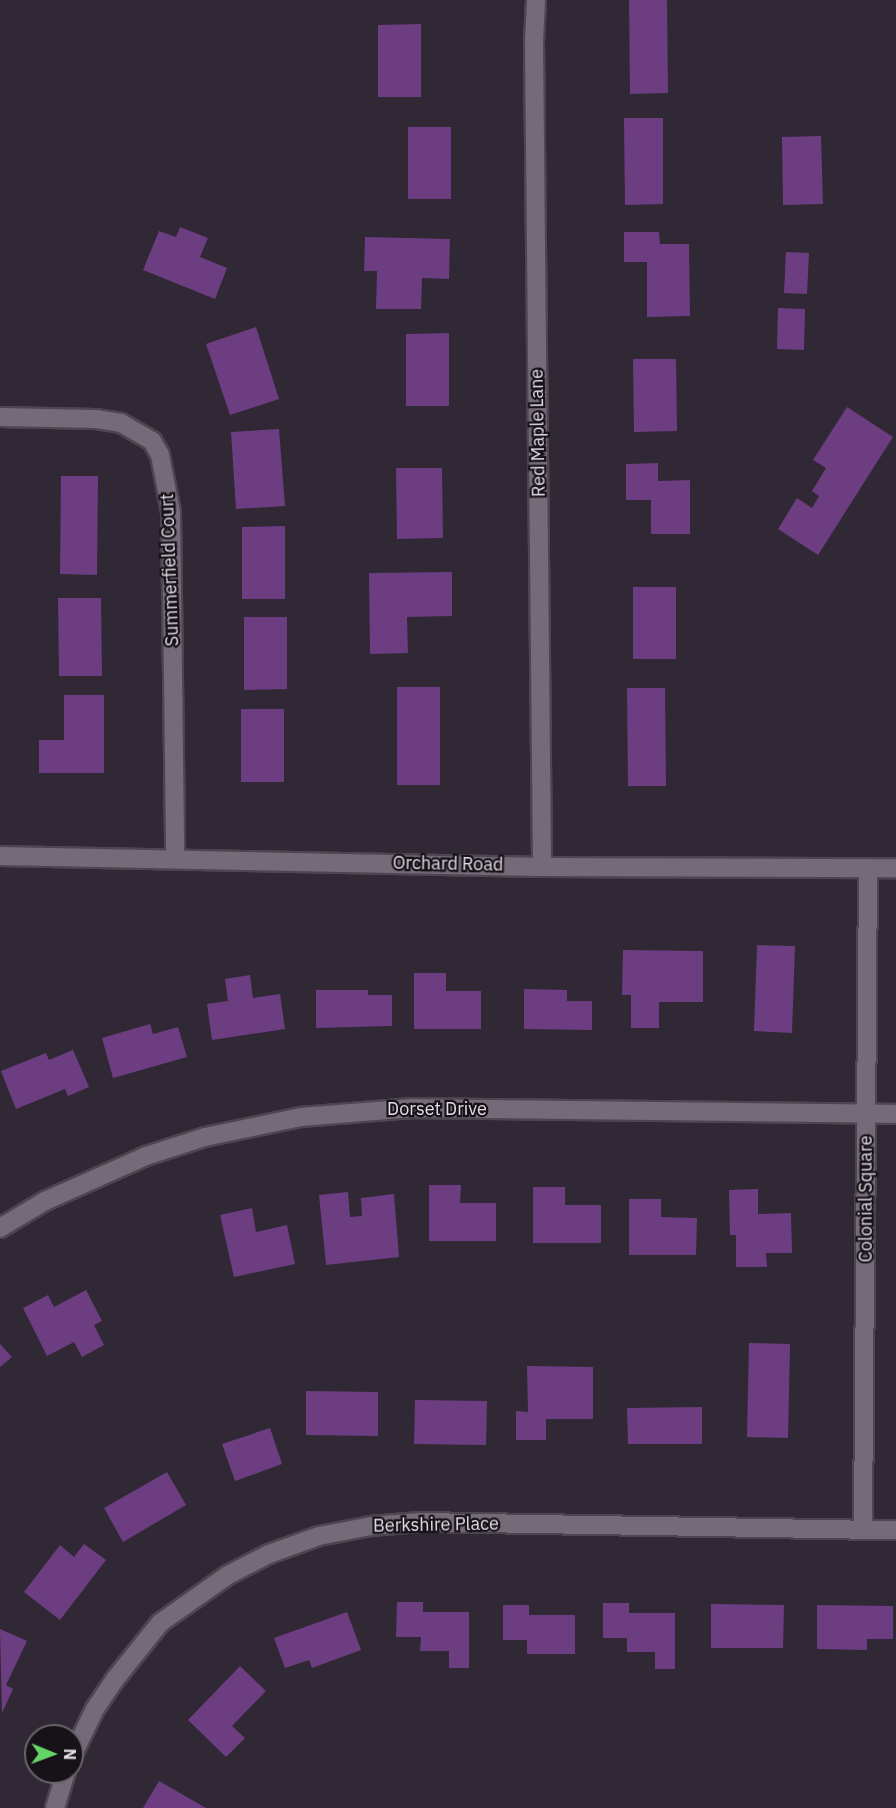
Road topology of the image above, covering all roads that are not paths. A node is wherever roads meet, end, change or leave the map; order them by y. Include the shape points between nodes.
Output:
1 (536, 0) edge
2 (0, 417) edge
3 (0, 856) edge
4 (175, 858) junction
5 (542, 867) junction
6 (868, 868) junction
7 (896, 868) edge
8 (866, 1113) junction
9 (896, 1114) edge
10 (0, 1228) edge
11 (863, 1530) junction
12 (896, 1530) edge
13 (84, 1731) edge
14 (62, 1784) edge
15 (55, 1808) edge

1 - 5 street, Red Maple Lane
2 - 4 street, Summerfield Court via 121,423 152,441 160,455 171,512
3 - 4 street, Orchard Road
4 - 5 street, Orchard Road
5 - 6 street, Orchard Road
6 - 7 street, Orchard Road
6 - 8 street, Colonial Square
8 - 9 street, Dorset Drive
8 - 10 street, Dorset Drive via 413,1108 301,1117 216,1134 146,1156 56,1196
8 - 11 street, Colonial Square
11 - 12 street, Berkshire Place
11 - 13 street, Berkshire Place via 420,1522 319,1536 269,1554 228,1575 160,1623 116,1678
14 - 15 street

